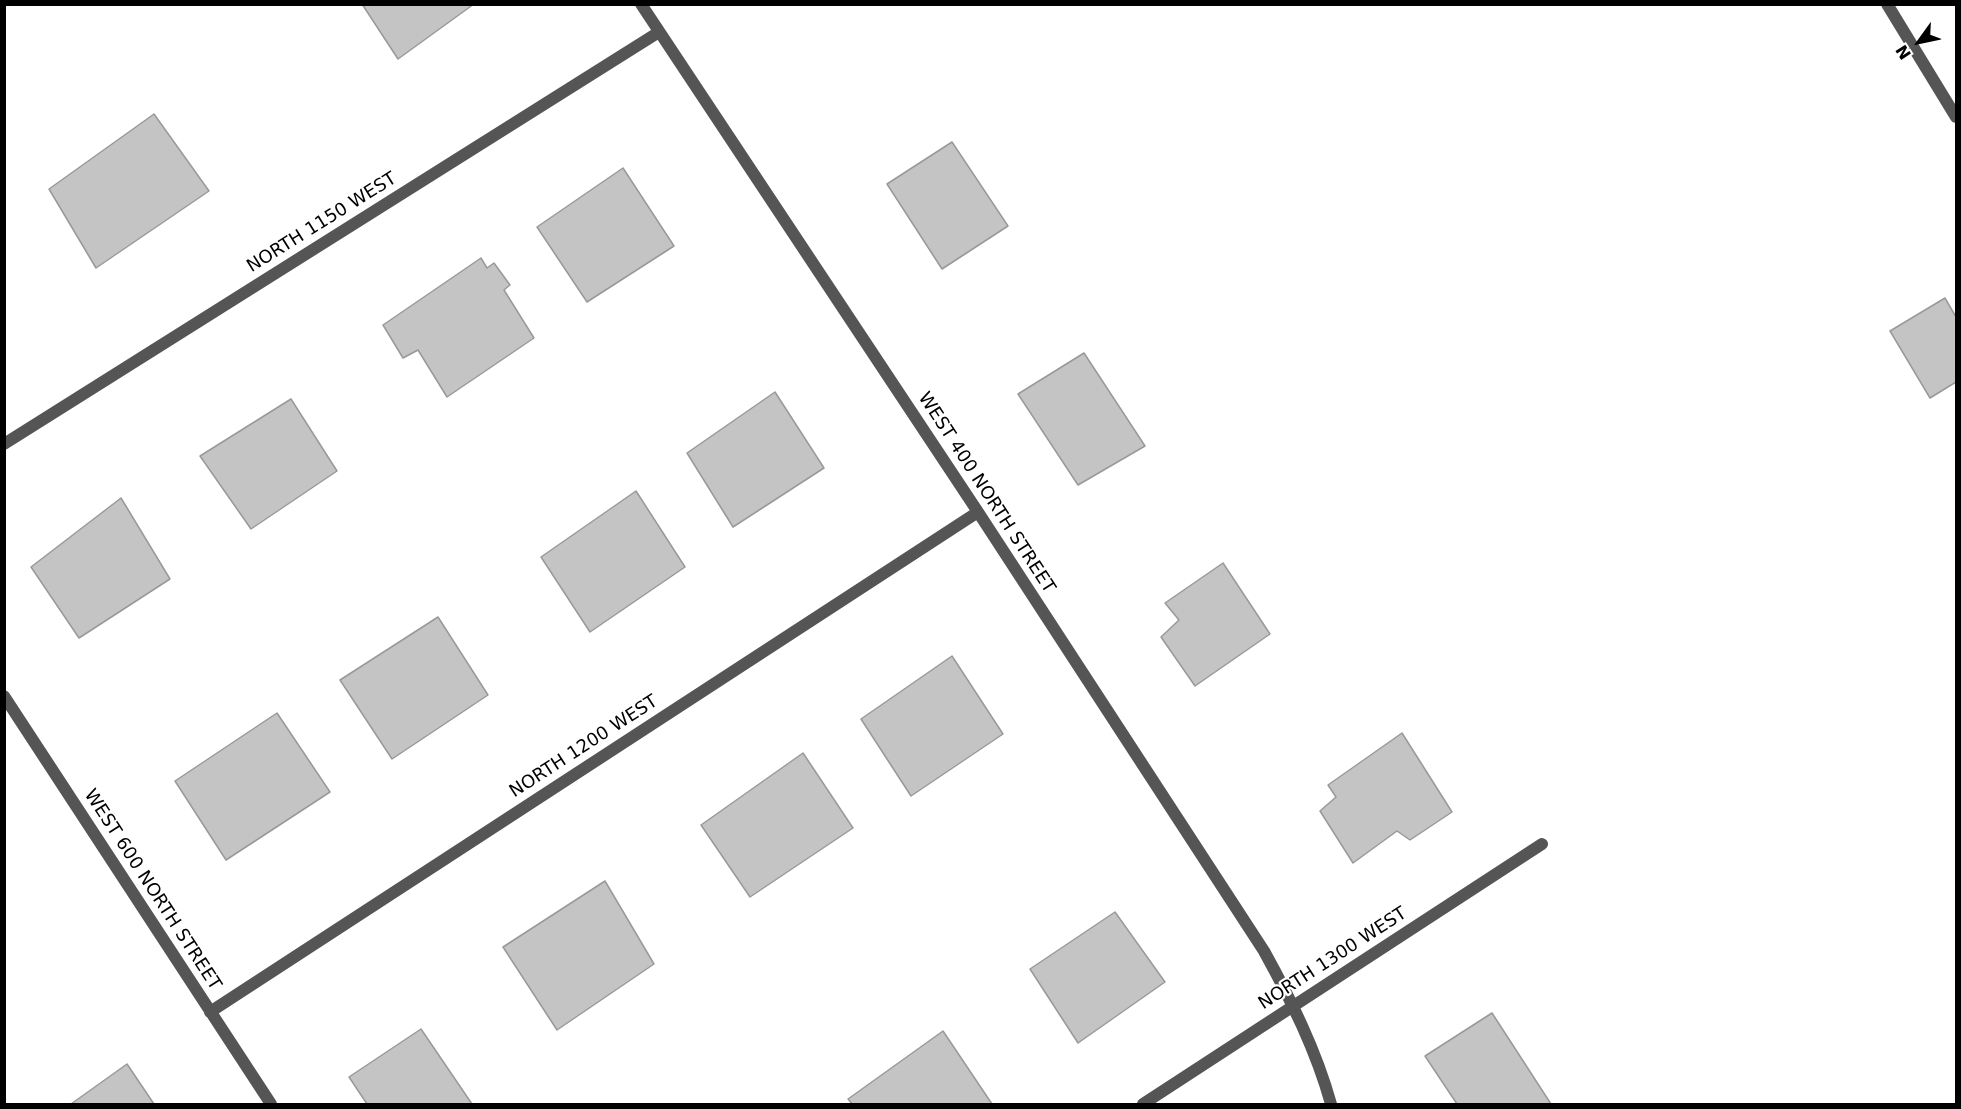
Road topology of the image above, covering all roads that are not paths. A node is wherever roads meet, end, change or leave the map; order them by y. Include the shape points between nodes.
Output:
1 (641, 4) edge
2 (1887, 4) edge
3 (658, 32) junction
4 (1956, 117) edge
5 (4, 444) edge
6 (978, 512) junction
7 (4, 696) edge
8 (1542, 844) dead end
9 (1293, 1006) junction
10 (210, 1012) junction
11 (271, 1104) edge
12 (1143, 1104) edge
13 (1331, 1104) edge

1 - 3 street, WEST 400 NORTH STREET
2 - 4 street
3 - 5 street, NORTH 1150 WEST
3 - 6 street, WEST 400 NORTH STREET
6 - 9 street, WEST 400 NORTH STREET via 1264,951
6 - 10 street, NORTH 1200 WEST
7 - 10 street, WEST 600 NORTH STREET
8 - 9 street, NORTH 1300 WEST
9 - 12 street, NORTH 1300 WEST
9 - 13 street, WEST 400 NORTH STREET
10 - 11 street, WEST 600 NORTH STREET

